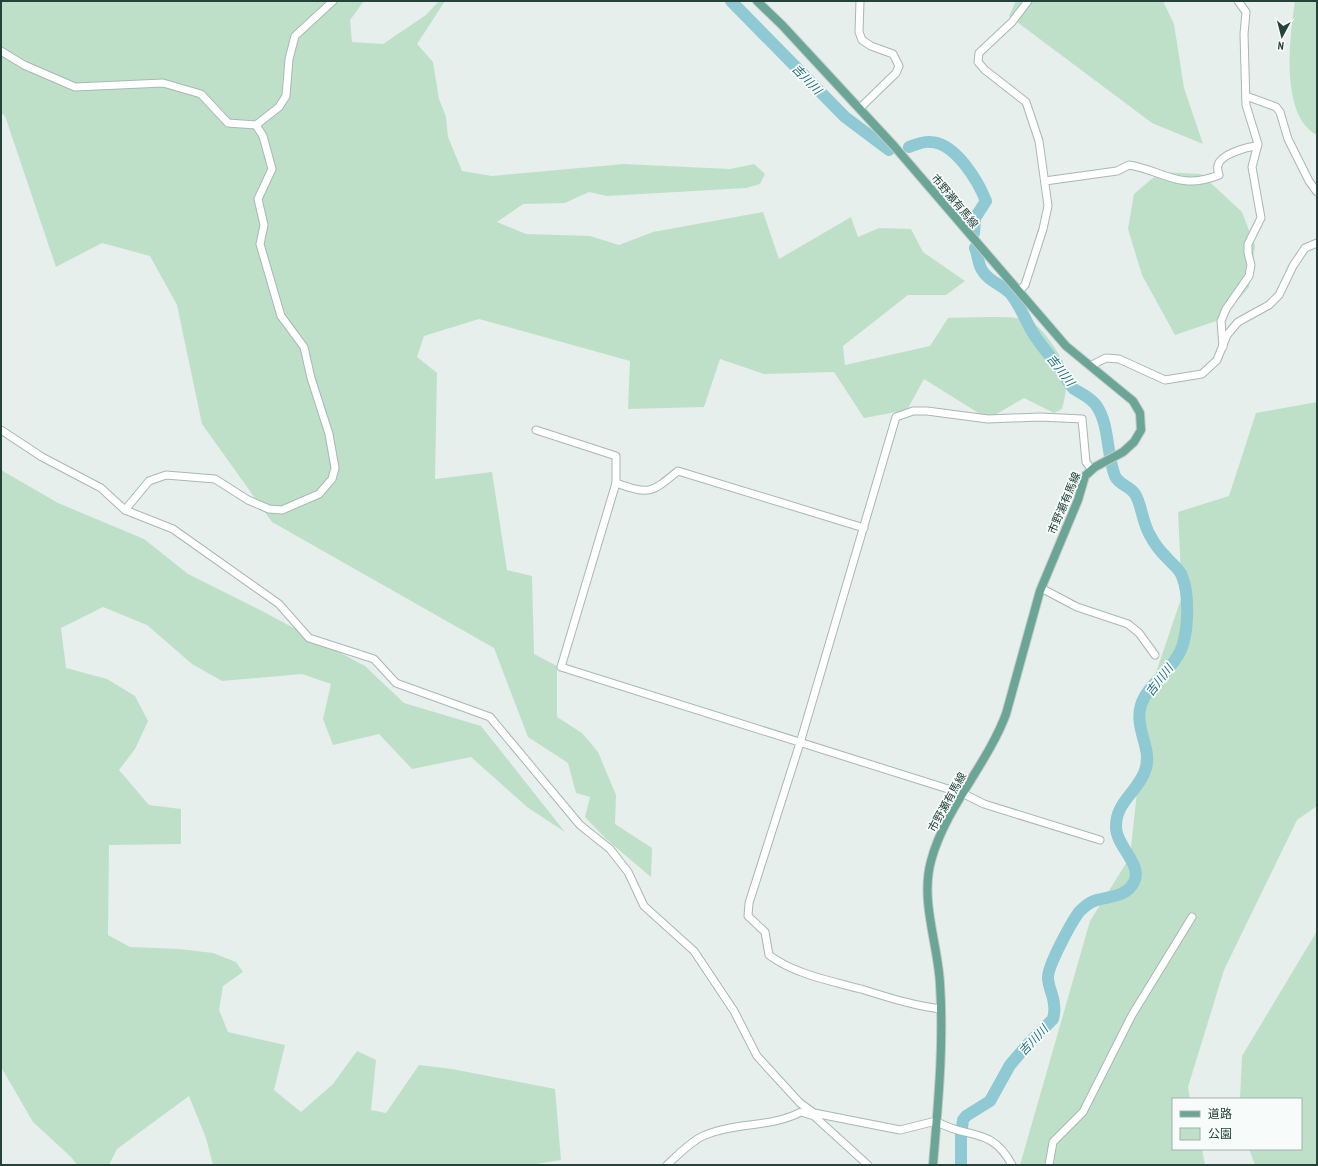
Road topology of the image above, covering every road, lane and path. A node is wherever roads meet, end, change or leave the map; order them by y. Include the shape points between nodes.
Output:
1 (333, 1) edge
2 (757, 1) edge
3 (860, 1) edge
4 (1028, 1) edge
5 (1238, 1) edge
6 (1, 51) edge
7 (1246, 96) junction
8 (860, 108) junction
9 (256, 125) junction
10 (1257, 146) junction
11 (1045, 181) junction
12 (1317, 192) edge
13 (1317, 243) edge
14 (1019, 291) junction
15 (1223, 346) junction
16 (1090, 366) junction
17 (1, 430) edge
18 (536, 430) dead end
19 (1094, 468) junction
20 (616, 483) junction
21 (125, 510) junction
22 (864, 528) junction
23 (1041, 588) junction
24 (1155, 655) dead end
25 (800, 743) junction
26 (964, 794) junction
27 (1100, 840) dead end
28 (1192, 917) dead end
29 (941, 1010) junction
30 (814, 1115) junction
31 (940, 1123) junction
32 (667, 1165) edge
33 (868, 1165) edge
34 (933, 1165) edge
35 (1012, 1165) edge
36 (1049, 1165) edge

1 - 9 street via 295,36 289,59 286,96 279,107
2 - 8 main road, 市野瀬有馬線 via 782,24
3 - 8 street via 859,32 862,40 870,46 893,54 898,66 896,73
4 - 11 street via 1012,22 980,53 978,62 1026,102 1039,141
5 - 7 street via 1246,12
6 - 9 street via 24,65 75,87 163,82 201,94 228,123
7 - 10 street
7 - 12 street via 1276,107 1280,112 1288,139
8 - 14 main road, 市野瀬有馬線
9 - 21 street via 263,136 272,169 258,199 264,225 260,244 281,316 304,347 329,434 335,468 332,479 319,494 282,510 269,509 248,500 215,479 166,475 149,481
10 - 11 street via 1234,152 1221,160 1218,164 1219,175 1190,182 1176,181 1129,165 1117,170
10 - 15 street via 1252,167 1261,218 1248,244 1250,276 1226,309 1221,321
11 - 14 street via 1048,206 1043,229 1024,285
13 - 15 street via 1305,248 1279,295 1269,305 1238,322 1227,335
14 - 16 main road, 市野瀬有馬線 via 1066,346
15 - 16 street via 1217,360 1202,374 1165,380 1119,359 1106,358
16 - 19 main road, 市野瀬有馬線 via 1133,401 1140,413 1141,430 1134,442 1123,452
17 - 21 street via 42,457 101,488
18 - 20 street via 616,456
19 - 22 street via 1086,462 1082,419 988,418 913,411 896,417
19 - 23 main road, 市野瀬有馬線 via 1085,476 1078,500
20 - 22 street via 636,490 649,491 678,471
20 - 25 street via 561,667
21 - 30 street via 173,529 279,604 308,638 374,659 396,683 490,717 580,825 610,849 628,872 644,906 694,951 734,1011 757,1056
22 - 25 street
23 - 24 street via 1077,607 1128,624 1139,633
23 - 26 main road, 市野瀬有馬線 via 1000,731
25 - 26 street
25 - 29 street via 749,903 748,916 765,932 769,955 776,960 818,977
26 - 27 street via 984,804
26 - 29 main road, 市野瀬有馬線 via 937,843 930,863 928,885 938,958
28 - 36 street via 1132,1015 1082,1112 1053,1142
29 - 31 main road, 市野瀬有馬線
30 - 31 street via 900,1130
30 - 32 street via 801,1112 781,1121 728,1128 711,1133 699,1139
30 - 33 street
31 - 34 main road, 市野瀬有馬線
31 - 35 street via 971,1132 999,1145

